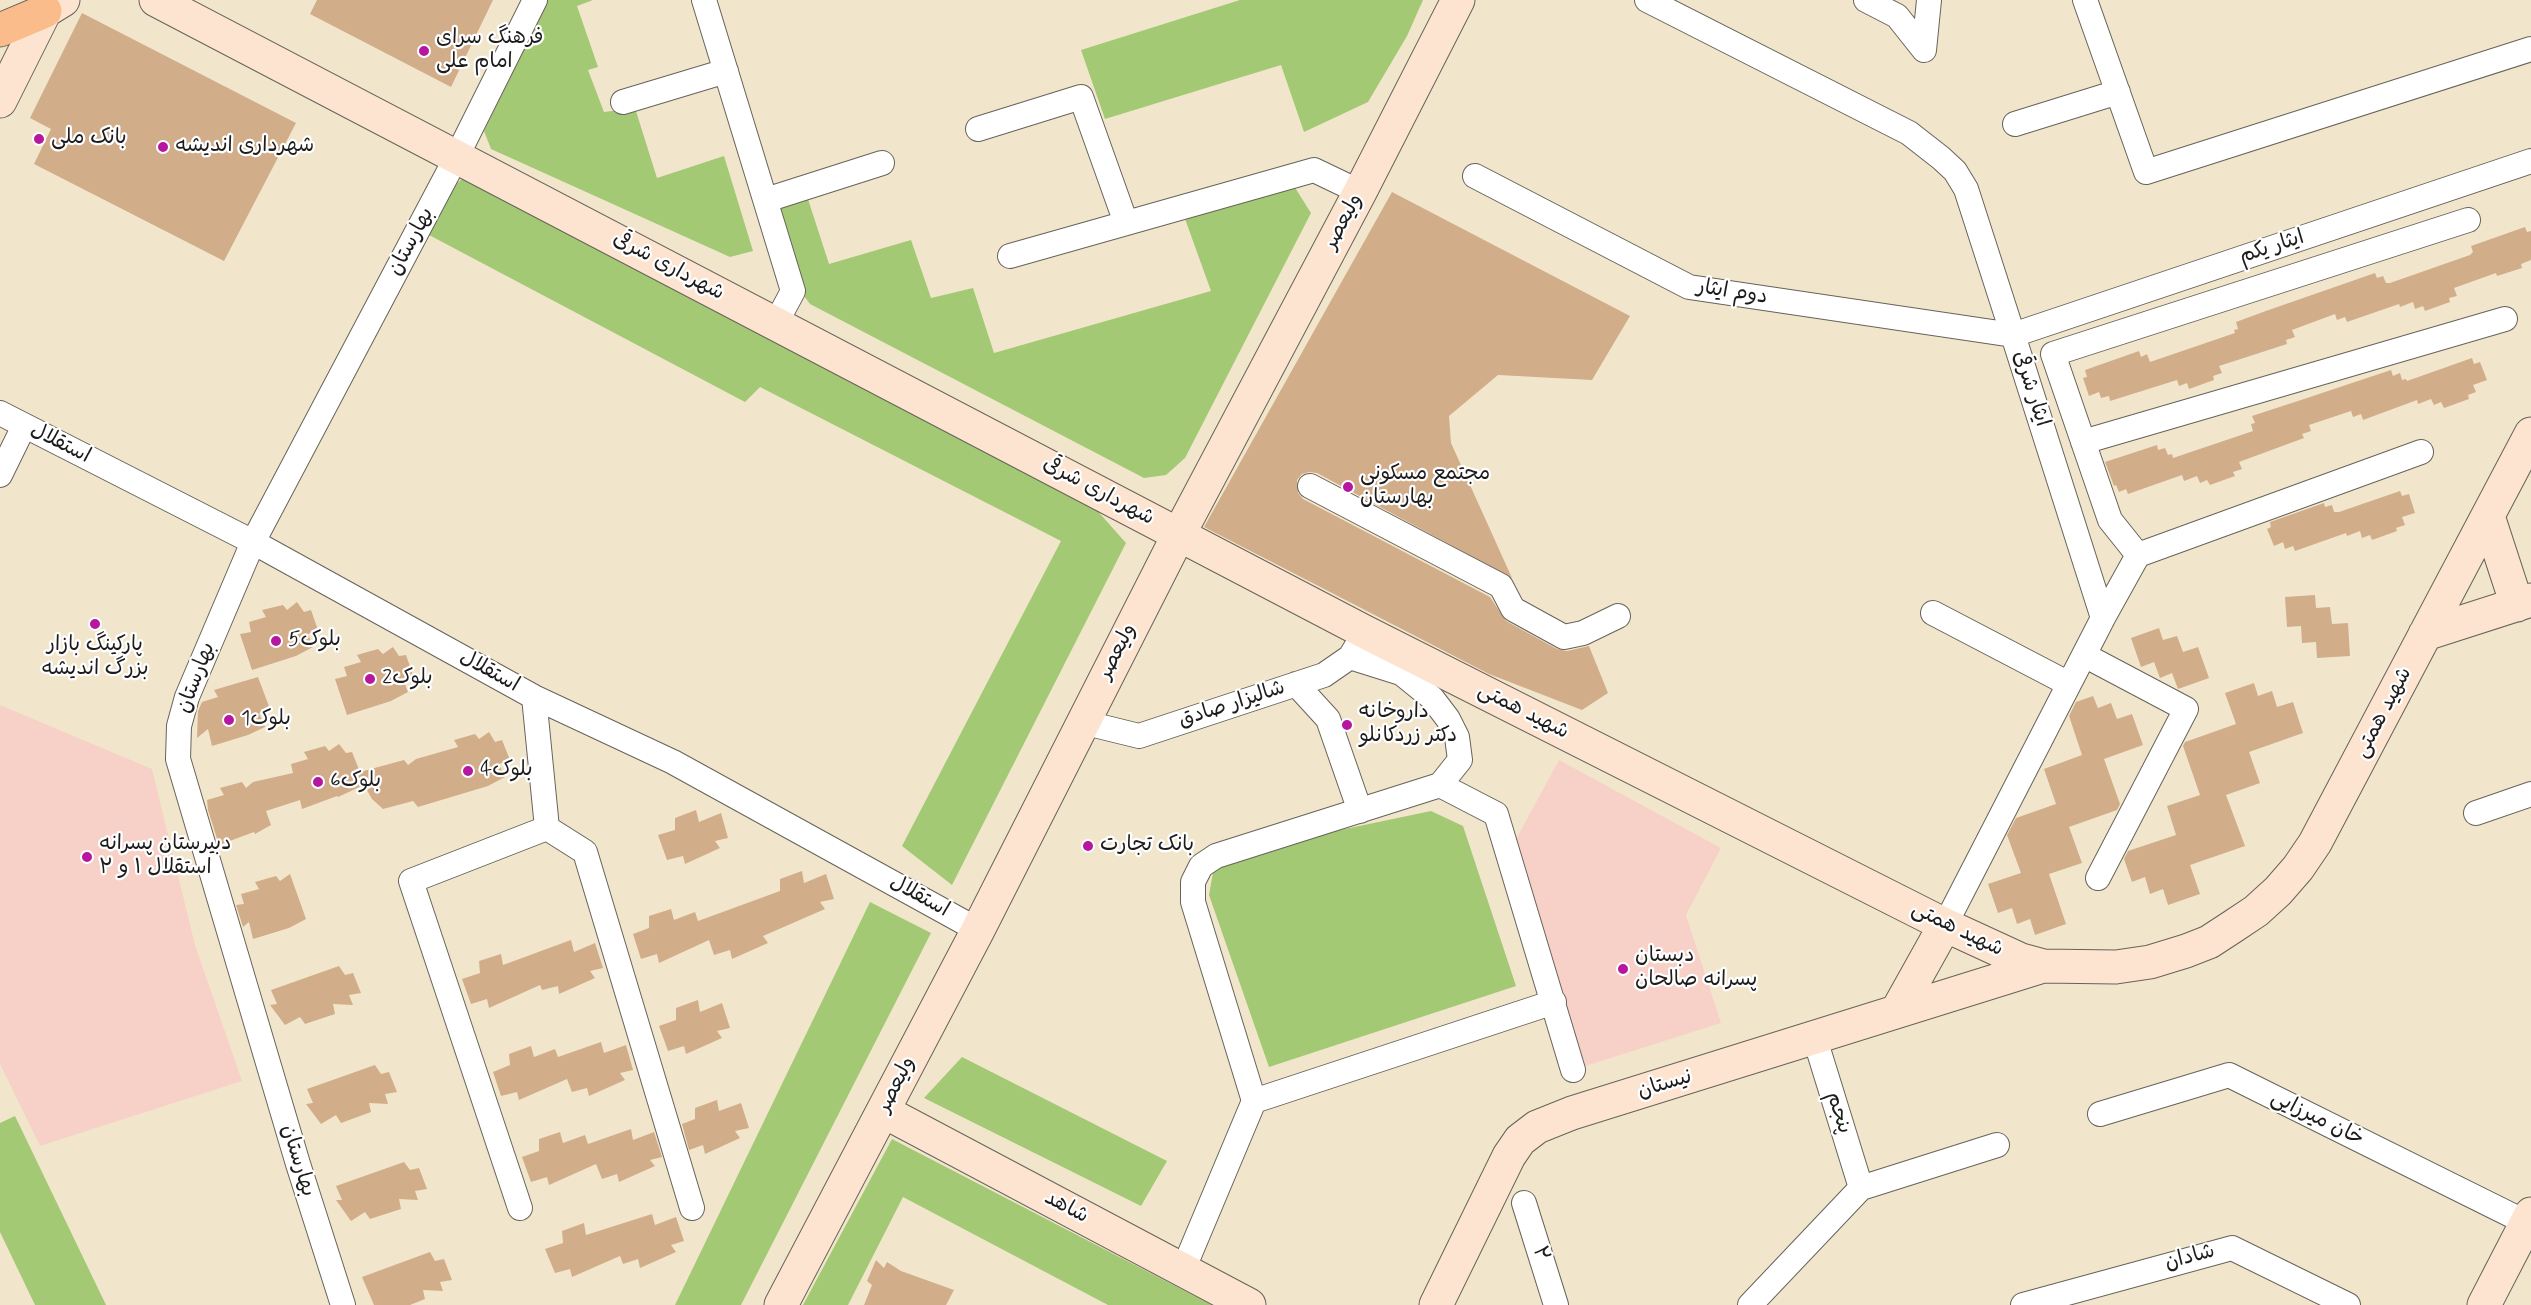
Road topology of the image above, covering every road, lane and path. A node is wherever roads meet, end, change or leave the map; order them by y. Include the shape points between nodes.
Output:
1 (10, 0) edge
2 (156, 0) edge
3 (535, 0) edge
4 (704, 0) edge
5 (1458, 0) edge
6 (1647, 0) edge
7 (1866, 0) edge
8 (1929, 0) edge
9 (2085, 0) edge
10 (54, 5) edge
11 (1897, 8) edge
12 (0, 20) edge
13 (0, 30) edge
14 (2531, 49) edge
15 (726, 71) junction
16 (2118, 92) junction
17 (0, 101) edge
18 (623, 102) dead end
19 (2015, 124) dead end
20 (978, 129) dead end
21 (457, 156) junction
22 (2531, 161) edge
23 (882, 163) dead end
24 (2496, 173) junction
25 (1475, 176) dead end
26 (2531, 180) edge
27 (1360, 192) junction
28 (766, 200) junction
29 (2468, 220) dead end
30 (1126, 223) junction
31 (1010, 256) dead end
32 (2505, 320) dead end
33 (776, 324) junction
34 (2013, 335) junction
35 (0, 413) edge
36 (24, 426) junction
37 (2531, 434) edge
38 (2083, 442) junction
39 (2421, 452) dead end
40 (0, 475) edge
41 (1310, 486) dead end
42 (2488, 516) junction
43 (1179, 534) junction
44 (254, 542) junction
45 (2138, 555) junction
46 (2524, 602) edge
47 (1933, 613) dead end
48 (1618, 616) dead end
49 (2103, 618) junction
50 (2425, 634) junction
51 (1357, 645) junction
52 (2084, 655) junction
53 (1296, 684) junction
54 (2069, 684) junction
55 (534, 697) junction
56 (1082, 722) junction
57 (1440, 785) junction
58 (2531, 794) edge
59 (1360, 811) junction
60 (2476, 813) dead end
61 (548, 828) junction
62 (2097, 879) dead end
63 (1945, 925) junction
64 (978, 930) junction
65 (2043, 966) junction
66 (1554, 1002) junction
67 (1897, 1011) junction
68 (1815, 1039) junction
69 (1573, 1070) dead end
70 (1254, 1101) junction
71 (883, 1111) junction
72 (2100, 1114) dead end
73 (1997, 1145) dead end
74 (1861, 1188) junction
75 (1524, 1203) dead end
76 (520, 1208) dead end
77 (692, 1208) dead end
78 (2529, 1218) edge
79 (1183, 1270) junction
80 (2057, 1300) edge
81 (343, 1305) edge
82 (781, 1305) edge
83 (1250, 1305) edge
84 (1436, 1305) edge
85 (1556, 1305) edge
86 (1749, 1305) edge
87 (2023, 1305) edge
88 (2348, 1305) edge
89 (2484, 1305) edge

1 - 12 main road
2 - 21 main road, شهرداری شرقی
3 - 21 street, بهارستان
4 - 15 street
5 - 27 main road, ولیعصر
6 - 34 street, ایثار شرقی via 1909,133 1941,158 1966,189
7 - 11 street
8 - 11 street via 1924,50
9 - 16 street
10 - 13 main road
10 - 17 main road
14 - 16 street via 2146,172
15 - 18 street
15 - 28 street
16 - 19 street
20 - 30 street via 1081,97
21 - 33 main road, شهرداری شرقی
21 - 44 street, بهارستان
22 - 24 street, ایثار یکم
23 - 28 street
24 - 26 street
24 - 34 street, ایثار یکم
25 - 34 street, دوم ایثار via 1689,287
27 - 30 street via 1314,170
27 - 43 main road, ولیعصر
28 - 33 street via 793,291
29 - 38 street via 2053,354
30 - 31 street
32 - 38 street
33 - 43 main road, شهرداری شرقی
34 - 49 street, ایثار شرقی
35 - 36 street, استقلال
36 - 40 street
36 - 44 street, استقلال
37 - 42 main road, شهید همتی
38 - 45 street via 2110,520
39 - 45 street
41 - 48 street via 1502,586 1513,609 1564,637 1583,633
42 - 46 main road
42 - 50 main road, شهید همتی
43 - 51 main road, شهید همتی
43 - 56 main road, ولیعصر
44 - 55 street, استقلال
44 - 81 street, بهارستان via 187,697 179,726 178,759
45 - 49 street
46 - 50 main road
47 - 54 street
49 - 52 street
50 - 65 main road, شهید همتی via 2315,843 2298,868 2256,911 2209,942 2150,962 2116,967
51 - 53 street, شالیزار صادق via 1324,675
51 - 57 street via 1432,698 1448,719 1457,737 1460,760
51 - 63 main road, شهید همتی
52 - 54 street
52 - 62 street via 2186,709
53 - 56 street, شالیزار صادق via 1138,736
53 - 59 street via 1328,719
54 - 63 street
55 - 61 street
55 - 64 street, استقلال via 673,762
56 - 64 main road, ولیعصر
57 - 59 street
57 - 66 street via 1496,814
58 - 60 street
59 - 70 street via 1216,856 1201,866 1193,882 1193,902
61 - 76 street via 411,881
61 - 77 street via 585,852
63 - 65 main road, شهید همتی
63 - 67 main road
64 - 71 main road, ولیعصر
65 - 67 main road, نيستان
66 - 69 street
66 - 70 street
67 - 68 main road, نيستان
68 - 74 street, پنجم
68 - 84 main road, نيستان via 1537,1127 1520,1140 1509,1156
70 - 79 street
71 - 79 main road, شاهد
71 - 82 main road, ولیعصر
72 - 78 street, خان میرزایی via 2229,1075
73 - 74 street
74 - 86 street
75 - 85 street, ۲
78 - 89 main road
79 - 83 main road, شاهد
80 - 87 street, شادان
80 - 88 street, شادان via 2232,1248

